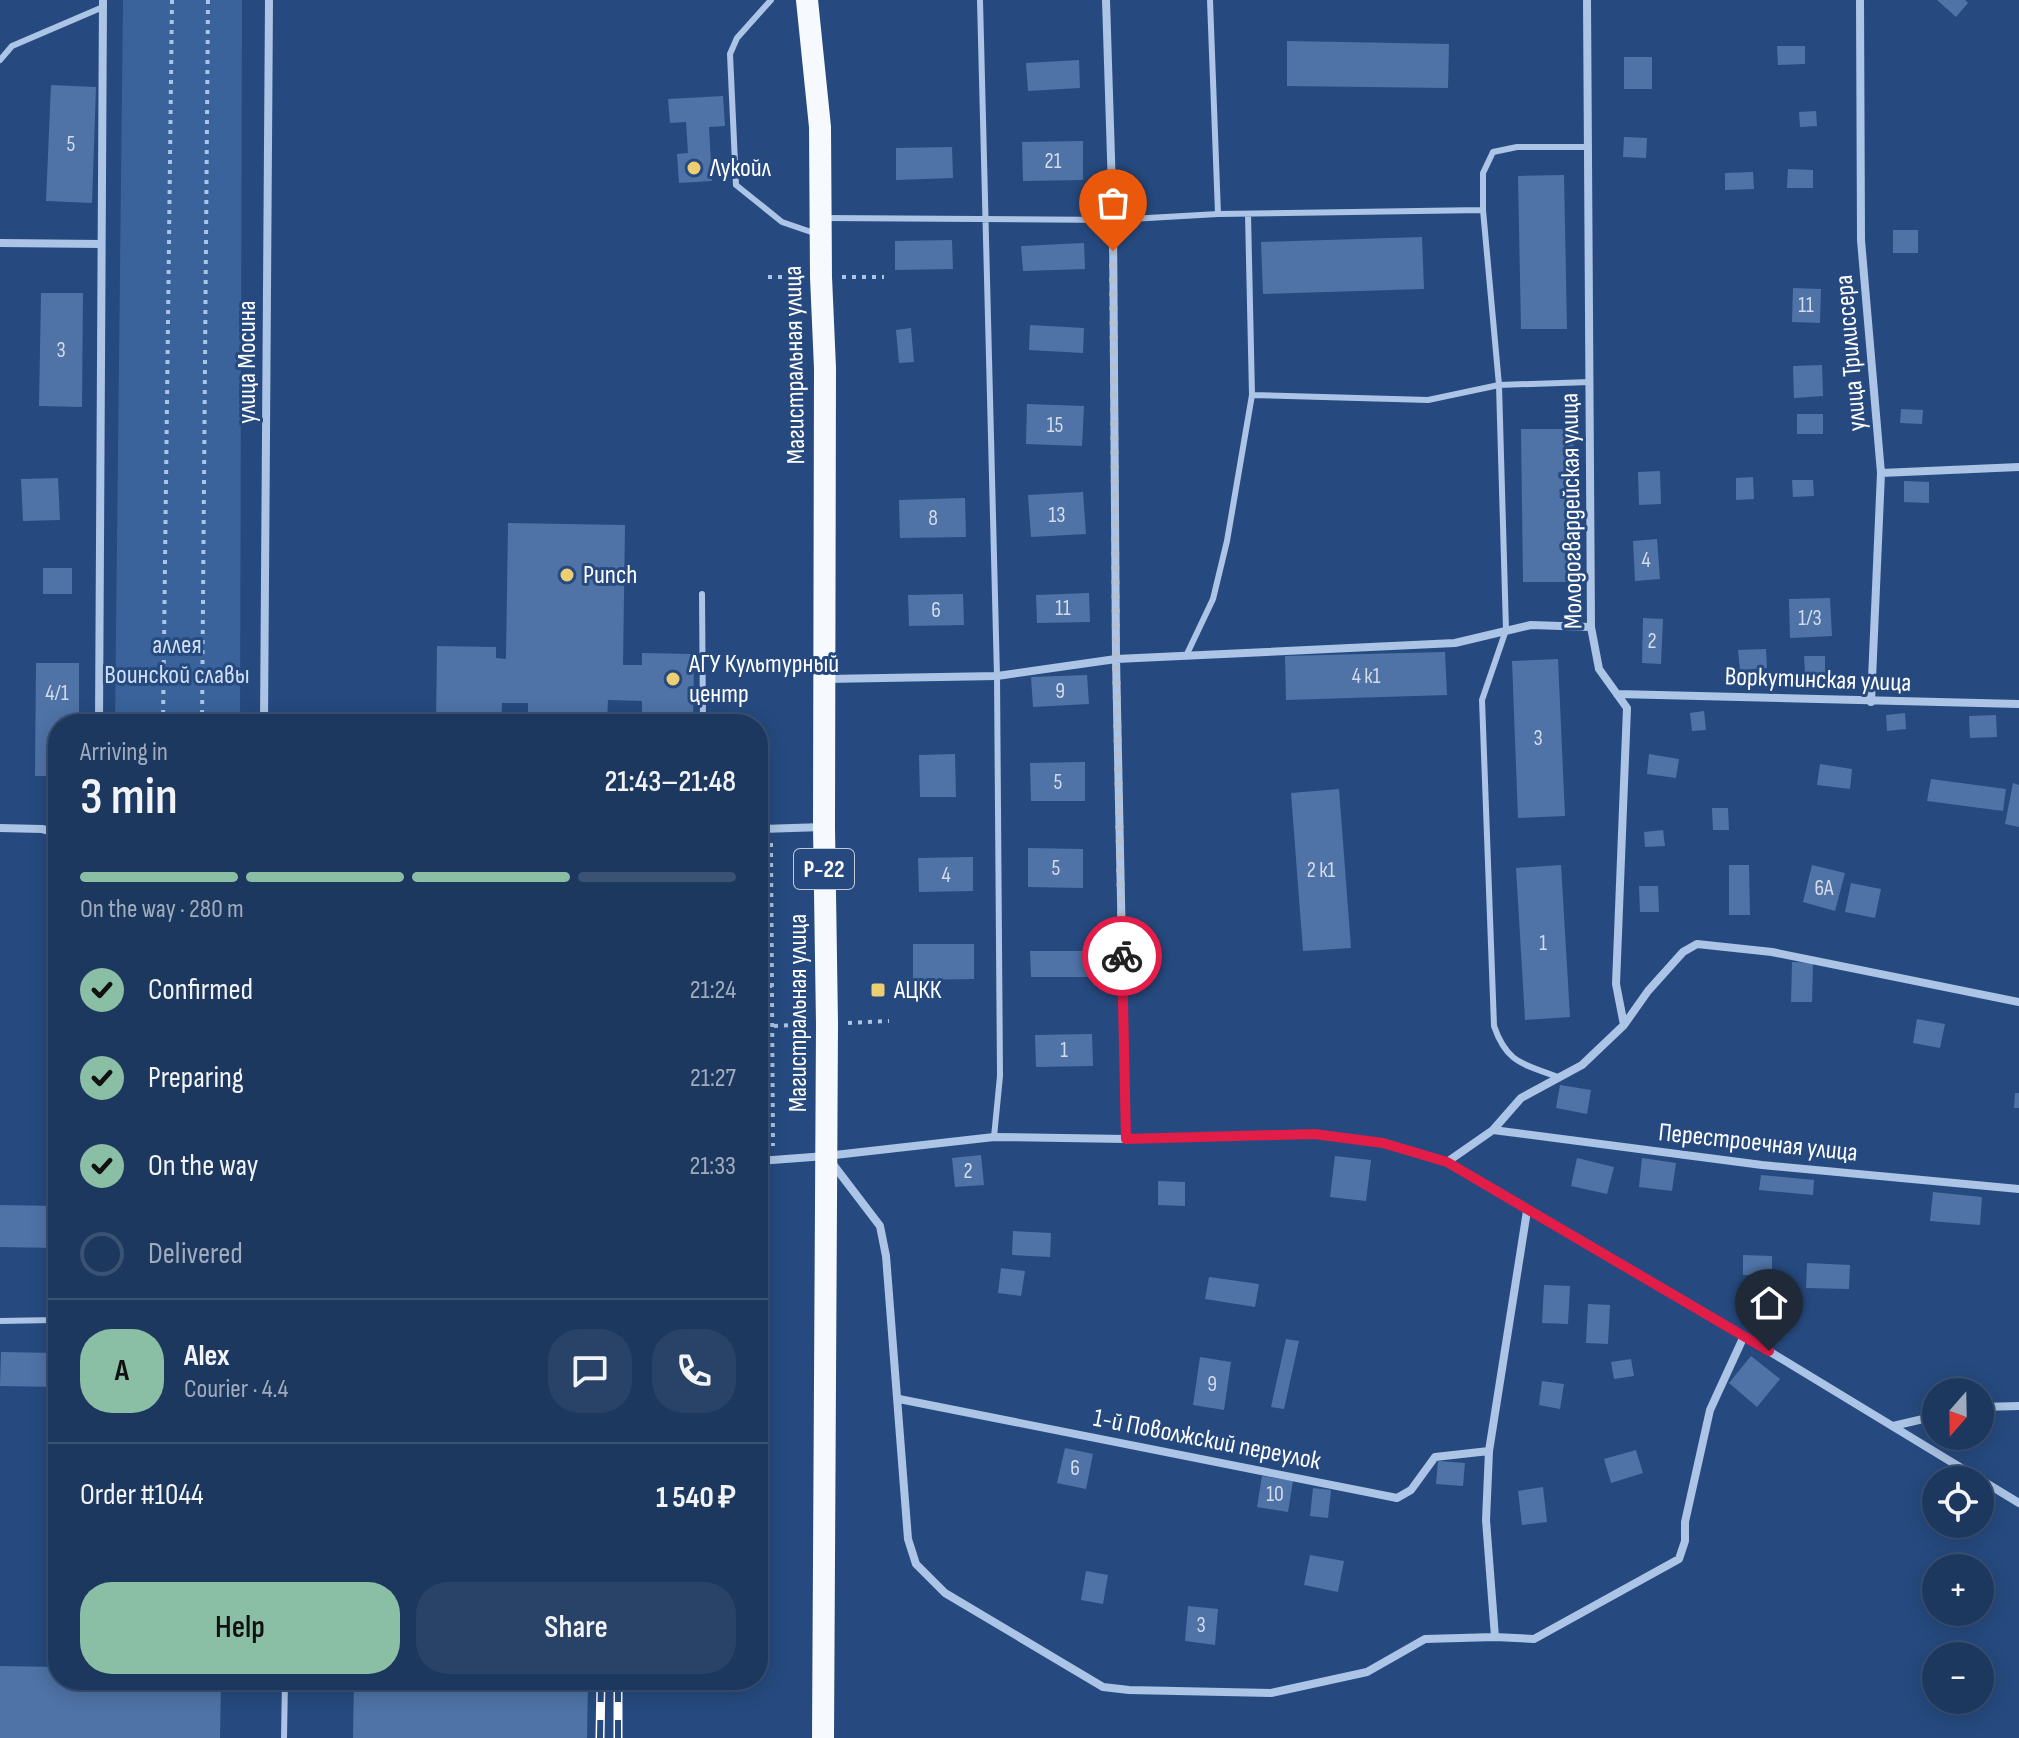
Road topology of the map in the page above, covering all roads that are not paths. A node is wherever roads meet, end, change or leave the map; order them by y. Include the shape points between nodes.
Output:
1 (269, 0) edge
2 (771, 0) edge
3 (807, 0) edge
4 (980, 0) edge
5 (1106, 0) edge
6 (1210, 0) edge
7 (1587, 0) edge
8 (1860, 0) edge
9 (103, 3) edge
10 (0, 60) edge
11 (1586, 147) junction
12 (1483, 210) junction
13 (1218, 214) junction
14 (1248, 214) junction
15 (1113, 220) junction
16 (987, 221) junction
17 (821, 227) junction
18 (0, 243) edge
19 (101, 244) junction
20 (1590, 382) junction
21 (1499, 385) junction
22 (1252, 395) junction
23 (2019, 467) edge
24 (1881, 473) junction
25 (702, 594) dead end
26 (1591, 627) junction
27 (1506, 630) junction
28 (1186, 656) junction
29 (1116, 659) junction
30 (997, 676) junction
31 (825, 679) junction
32 (1617, 694) junction
33 (1871, 702) junction
34 (2019, 704) edge
35 (99, 714) edge
36 (264, 714) edge
37 (703, 714) edge
38 (824, 827) junction
39 (0, 828) edge
40 (768, 829) edge
41 (48, 830) edge
42 (2019, 1002) edge
43 (1624, 1025) junction
44 (1558, 1077) junction
45 (1493, 1130) junction
46 (994, 1137) junction
47 (1126, 1139) junction
48 (826, 1156) junction
49 (768, 1161) edge
50 (1447, 1162) junction
51 (2019, 1189) edge
52 (1527, 1211) junction
53 (48, 1320) edge
54 (1, 1322) edge
55 (1744, 1336) junction
56 (899, 1399) junction
57 (2019, 1406) edge
58 (1994, 1407) edge
59 (1922, 1419) edge
60 (1893, 1426) junction
61 (1489, 1451) junction
62 (2019, 1503) edge
63 (1495, 1637) junction
64 (285, 1690) edge
65 (284, 1738) edge
66 (823, 1738) edge

1 - 36 street, улица Мосина
2 - 17 lane via 737,38 730,54 736,185 782,222
3 - 17 highway, Магистральная улица / Р-22 via 820,127
4 - 16 lane
5 - 15 street
6 - 13 lane
7 - 11 street, Молодогвардейская улица
8 - 24 street, улица Трилиссера via 1861,240
9 - 10 lane via 12,46
9 - 19 street
11 - 12 lane via 1493,152 1483,173
11 - 20 street, Молодогвардейская улица
12 - 14 lane
12 - 21 lane
13 - 14 lane
13 - 15 lane
14 - 22 lane
15 - 16 lane
15 - 29 street
16 - 17 lane
16 - 30 lane
17 - 31 highway, Магистральная улица / Р-22
18 - 19 street
19 - 35 street
20 - 21 lane
20 - 26 street, Молодогвардейская улица
21 - 22 lane via 1428,400
21 - 27 lane
22 - 28 lane via 1213,599
23 - 24 street
24 - 33 street, улица Трилиссера
25 - 37 lane
26 - 27 street via 1531,625
26 - 32 street, Молодогвардейская улица via 1599,669
27 - 28 street via 1455,643
27 - 44 lane via 1482,700 1494,1026 1501,1046 1515,1061
28 - 29 street
29 - 30 street
29 - 47 street
30 - 31 street
30 - 46 lane via 1000,1076
31 - 38 highway, Магистральная улица / Р-22
32 - 33 street, Воркутинская улица
32 - 43 street, Молодогвардейская улица via 1627,708 1616,984
33 - 34 street, Воркутинская улица
38 - 40 street
38 - 48 highway, Магистральная улица / Р-22
39 - 41 street
42 - 43 street via 1772,952 1697,944 1683,952
43 - 44 street via 1582,1065
44 - 45 street via 1521,1098
45 - 50 street
45 - 51 street, Перестроечная улица via 1762,1165
46 - 47 street
46 - 48 street
47 - 50 street via 1314,1134 1383,1143
48 - 49 street
48 - 56 street via 880,1226
48 - 66 highway, Магистральная улица / Р-22
50 - 52 street
52 - 55 street
52 - 61 street
53 - 54 lane
55 - 60 street
55 - 63 street via 1710,1410 1679,1559 1534,1639
56 - 61 street, 1-й Поволжский переулок via 1397,1498 1411,1490 1435,1457
56 - 63 street via 908,1539 916,1564 945,1593 1103,1687 1271,1693 1367,1672 1425,1639
57 - 58 street
59 - 60 street
60 - 62 street
61 - 63 street via 1486,1520
64 - 65 lane

